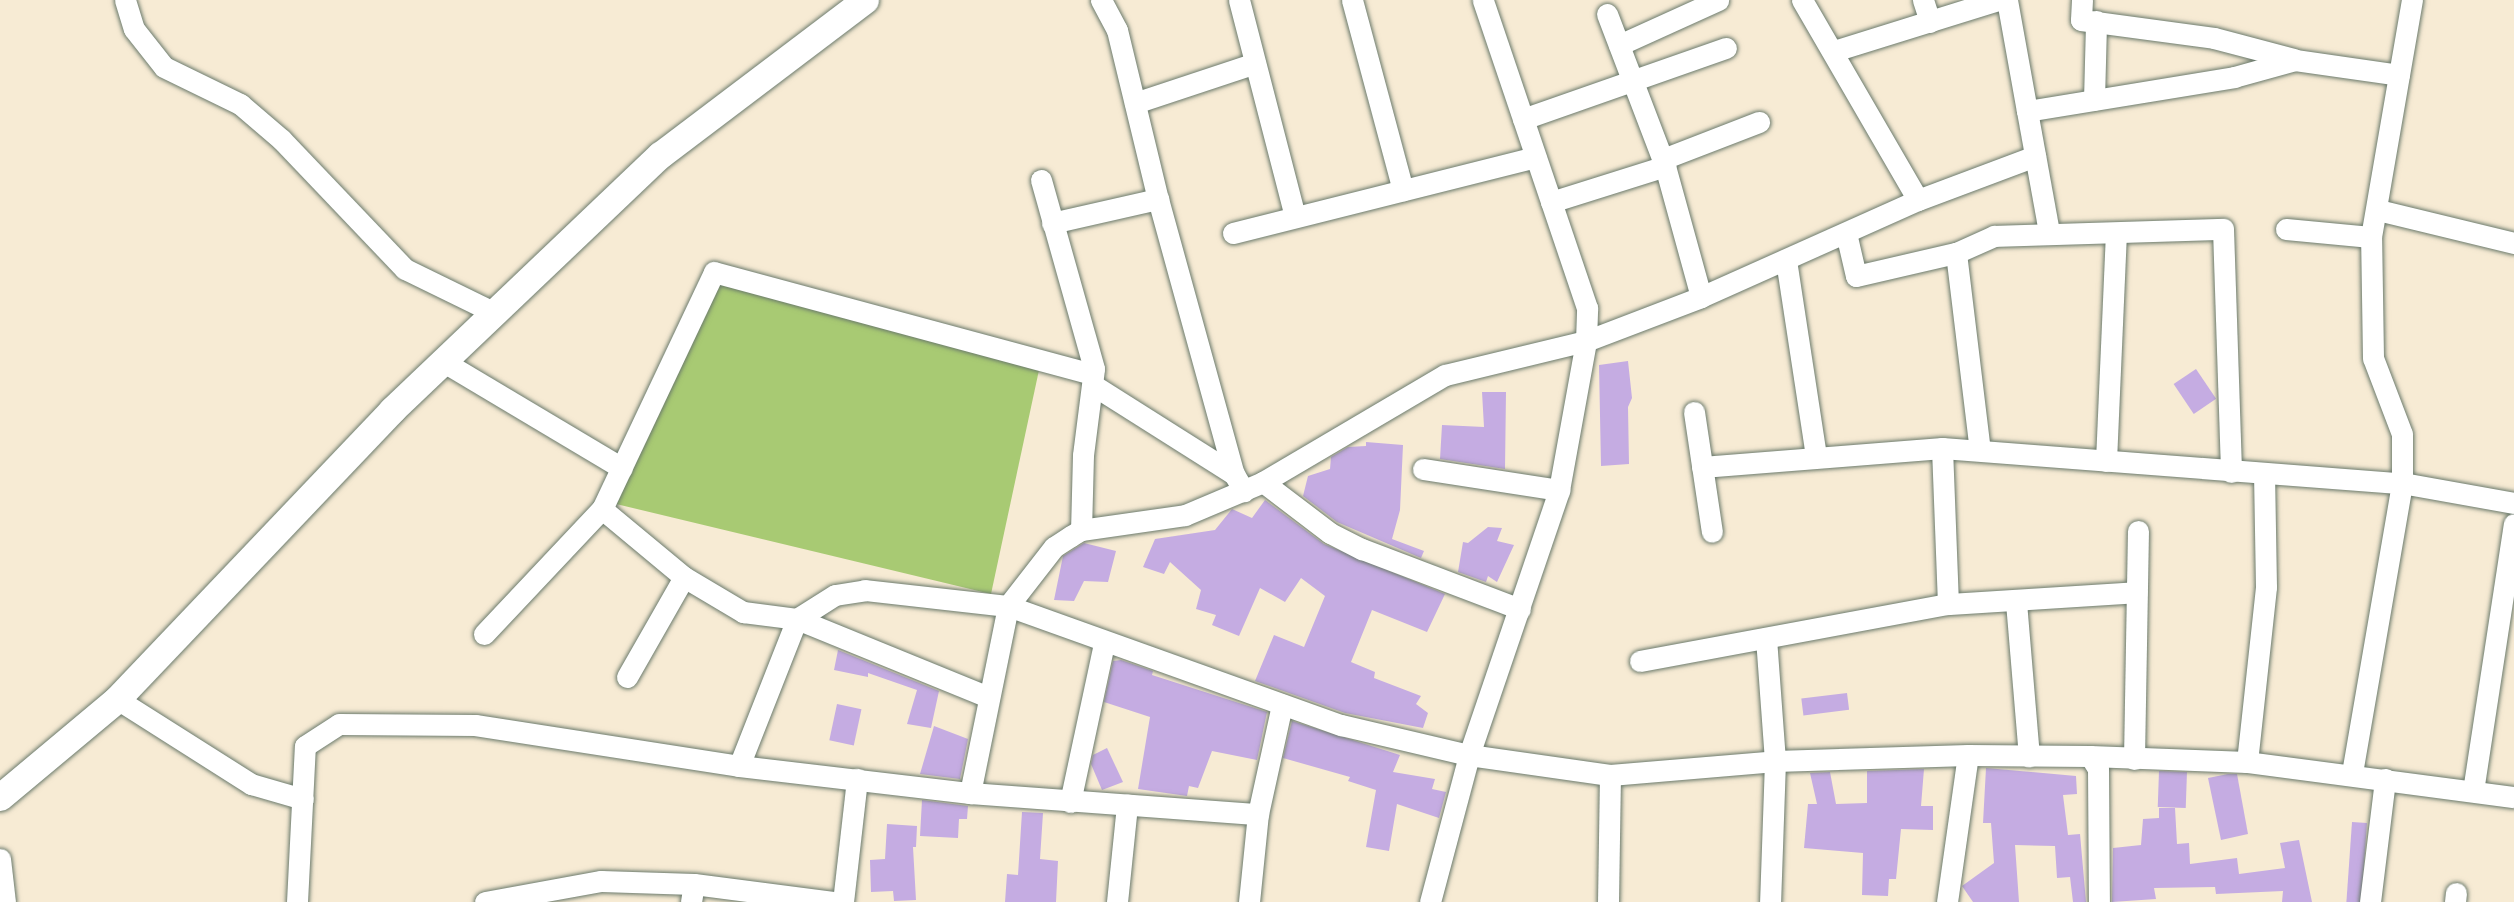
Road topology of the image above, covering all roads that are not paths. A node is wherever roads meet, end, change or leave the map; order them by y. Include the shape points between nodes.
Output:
1 (124, 0) edge
2 (865, 0) edge
3 (1101, 0) edge
4 (1239, 0) edge
5 (1352, 0) edge
6 (1483, 0) edge
7 (1718, 0) edge
8 (1802, 0) edge
9 (1923, 0) edge
10 (1998, 0) edge
11 (2007, 0) edge
12 (2082, 0) edge
13 (2412, 0) edge
14 (1607, 14) dead end
15 (2096, 21) junction
16 (1930, 22) junction
17 (1619, 45) junction
18 (1726, 48) dead end
19 (1834, 51) junction
20 (2295, 60) junction
21 (1255, 63) junction
22 (2400, 75) junction
23 (1633, 81) junction
24 (2094, 100) junction
25 (1135, 103) junction
26 (2027, 111) junction
27 (1523, 119) junction
28 (1760, 122) dead end
29 (2035, 156) junction
30 (1536, 157) junction
31 (1664, 163) junction
32 (1041, 180) dead end
33 (1403, 190) junction
34 (1158, 199) junction
35 (1918, 200) junction
36 (1551, 202) junction
37 (2378, 210) junction
38 (1295, 217) junction
39 (1052, 223) junction
40 (2286, 229) dead end
41 (1233, 232) dead end
42 (2049, 232) junction
43 (1846, 233) junction
44 (2116, 235) junction
45 (2371, 237) junction
46 (2514, 243) edge
47 (1956, 253) junction
48 (1786, 260) junction
49 (1701, 297) junction
50 (493, 312) junction
51 (1586, 341) junction
52 (444, 362) junction
53 (1093, 380) junction
54 (1694, 411) dead end
55 (1942, 448) junction
56 (1980, 450) junction
57 (1816, 456) junction
58 (2106, 461) junction
59 (1702, 467) junction
60 (622, 468) junction
61 (1424, 469) dead end
62 (2231, 472) junction
63 (2264, 474) junction
64 (1247, 482) junction
65 (2402, 483) junction
66 (1559, 490) junction
67 (2514, 503) edge
68 (602, 509) junction
69 (2514, 524) edge
70 (1081, 530) junction
71 (2138, 531) dead end
72 (1712, 532) dead end
73 (684, 577) junction
74 (2137, 592) junction
75 (2016, 602) junction
76 (1948, 604) junction
77 (1008, 606) junction
78 (1520, 609) junction
79 (797, 619) junction
80 (484, 634) dead end
81 (1766, 638) junction
82 (1104, 643) junction
83 (1640, 661) dead end
84 (627, 677) dead end
85 (988, 697) junction
86 (117, 699) junction
87 (1282, 705) junction
88 (1469, 754) junction
89 (1968, 755) junction
90 (2029, 756) junction
91 (2090, 756) junction
92 (2134, 759) junction
93 (1775, 761) junction
94 (2247, 762) junction
95 (739, 766) junction
96 (2352, 773) junction
97 (1610, 775) junction
98 (2385, 778) junction
99 (857, 780) junction
100 (2473, 791) junction
101 (970, 793) junction
102 (0, 797) edge
103 (2514, 797) edge
104 (303, 800) junction
105 (1070, 802) junction
106 (1127, 806) junction
107 (1258, 814) junction
108 (0, 859) edge
109 (693, 893) edge
110 (5, 902) edge
111 (297, 902) edge
112 (485, 902) edge
113 (833, 902) edge
114 (843, 902) edge
115 (1117, 902) edge
116 (1249, 902) edge
117 (1430, 902) edge
118 (1608, 902) edge
119 (1770, 902) edge
120 (1947, 902) edge
121 (2099, 902) edge
122 (2370, 902) edge

1 - 50 street via 134,29 164,67 250,112 405,268
2 - 50 street via 660,155
3 - 25 street via 1118,30
4 - 21 street
5 - 33 street
6 - 27 street
7 - 17 street
8 - 19 street
9 - 16 street
10 - 16 street
11 - 26 street
12 - 15 street via 2081,20
13 - 22 street
14 - 17 street
15 - 20 street via 2214,38
15 - 24 street
16 - 19 street
17 - 23 street
18 - 23 street
19 - 35 street
20 - 22 street
20 - 24 street via 2234,77
21 - 25 street
21 - 38 street
22 - 37 street
23 - 27 street
23 - 31 street
24 - 26 street
25 - 34 street
26 - 29 street
27 - 30 street
28 - 31 street
29 - 35 street
29 - 42 street
30 - 33 street
30 - 36 street
31 - 36 street
31 - 49 street
32 - 39 street
33 - 38 street
34 - 39 street
34 - 64 street
35 - 43 street
36 - 51 street via 1587,308
37 - 45 street
37 - 46 street
38 - 41 street
39 - 53 street
40 - 45 street
42 - 44 street
42 - 47 street via 1994,236
43 - 47 street via 1856,276
43 - 48 street
44 - 58 street
44 - 62 street via 2223,230
45 - 65 street via 2373,358 2403,434
47 - 56 street
48 - 49 street
48 - 57 street
49 - 51 street
50 - 52 street
51 - 64 street via 1445,375
51 - 66 street
52 - 60 street
52 - 86 street via 392,410
53 - 60 street via 714,272
53 - 64 street
53 - 70 street via 1083,455
54 - 59 street
55 - 56 street
55 - 57 street
55 - 76 street
56 - 58 street
57 - 59 street
58 - 62 street
59 - 72 street
60 - 68 street
61 - 66 street
62 - 63 street
63 - 65 street
63 - 94 street via 2266,587
64 - 70 street via 1185,515
64 - 78 street via 1362,549
65 - 67 street
65 - 96 street
66 - 78 street
68 - 73 street
68 - 80 street
69 - 100 street
70 - 77 street via 1054,547
71 - 74 street
73 - 79 street via 743,612
73 - 84 street
74 - 75 street
74 - 92 street
75 - 76 street
75 - 90 street
76 - 81 street
77 - 79 street via 866,590 836,595
77 - 82 street via 1043,616
77 - 85 street
78 - 88 street
79 - 85 street
79 - 95 street
81 - 83 street
81 - 93 street
82 - 87 street
82 - 105 street
85 - 101 street
86 - 102 street
86 - 104 street via 251,784
87 - 88 street via 1341,725
87 - 107 street
88 - 97 street
88 - 117 street
89 - 90 street
89 - 93 street
89 - 120 street
90 - 91 street
91 - 92 street
91 - 121 street via 2098,769
92 - 94 street
93 - 97 street
93 - 119 street
94 - 96 street
95 - 99 street
95 - 104 street via 475,725 339,724 305,746
96 - 98 street
97 - 118 street
98 - 100 street
98 - 122 street
99 - 101 street
99 - 114 street
100 - 103 street
101 - 105 street
104 - 111 street
105 - 106 street
106 - 107 street
106 - 115 street
107 - 116 street
108 - 110 street
109 - 112 street via 601,881
109 - 113 street

